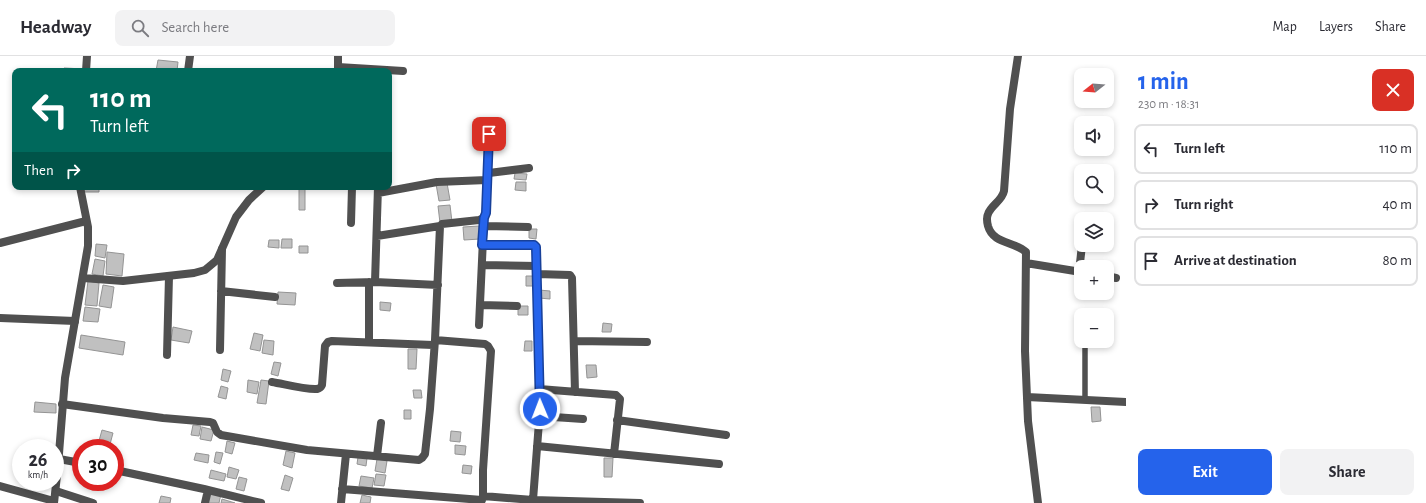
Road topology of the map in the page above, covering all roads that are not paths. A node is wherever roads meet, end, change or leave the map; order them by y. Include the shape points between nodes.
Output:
1 (87, 56) edge
2 (190, 56) edge
3 (338, 56) edge
4 (1018, 56) edge
5 (86, 68) edge
6 (188, 68) edge
7 (338, 68) edge
8 (392, 71) edge
9 (403, 71) dead end
10 (489, 134) dead end
11 (529, 168) dead end
12 (487, 177) junction
13 (392, 188) edge
14 (81, 190) edge
15 (260, 190) edge
16 (352, 190) edge
17 (378, 190) edge
18 (86, 221) junction
19 (484, 222) junction
20 (351, 223) dead end
21 (440, 226) junction
22 (528, 227) dead end
23 (376, 236) junction
24 (0, 243) edge
25 (482, 245) junction
26 (222, 248) junction
27 (1026, 263) junction
28 (482, 265) junction
29 (537, 270) junction
30 (1074, 271) edge
31 (169, 276) junction
32 (83, 278) junction
33 (372, 282) junction
34 (337, 283) dead end
35 (438, 285) junction
36 (221, 292) junction
37 (275, 297) dead end
38 (480, 305) junction
39 (517, 306) dead end
40 (0, 318) edge
41 (75, 321) junction
42 (479, 325) dead end
43 (574, 340) junction
44 (369, 342) junction
45 (434, 342) junction
46 (647, 342) dead end
47 (1085, 348) edge
48 (220, 350) dead end
49 (167, 355) dead end
50 (272, 382) dead end
51 (539, 389) junction
52 (575, 392) junction
53 (1027, 397) junction
54 (1085, 400) junction
55 (1126, 402) edge
56 (62, 404) junction
57 (539, 416) junction
58 (584, 419) dead end
59 (617, 420) junction
60 (381, 423) dead end
61 (726, 435) dead end
62 (59, 439) edge
63 (537, 446) junction
64 (346, 454) junction
65 (614, 454) junction
66 (377, 456) junction
67 (719, 464) dead end
68 (124, 472) edge
69 (0, 486) edge
70 (342, 489) junction
71 (208, 490) junction
72 (56, 491) joint
73 (482, 500) edge
74 (533, 500) junction
75 (54, 502) edge
76 (93, 503) edge
77 (205, 503) edge
78 (261, 503) edge
79 (341, 503) edge
80 (640, 503) edge
81 (1038, 503) edge

1 - 5 street
2 - 6 street
3 - 7 street
4 - 27 street via 1010,109 1004,191 1002,198 988,212 987,223 997,239 1026,252
8 - 9 street
10 - 12 street
11 - 12 street via 493,171
12 - 13 street
12 - 19 street
14 - 18 street
15 - 26 street via 236,217
16 - 20 street
17 - 23 street
18 - 24 street
18 - 32 street via 89,234
19 - 21 street via 479,220
19 - 22 street
19 - 25 street
21 - 23 street
21 - 35 street
23 - 33 street
25 - 28 street
25 - 29 street via 534,245
26 - 31 street via 217,260 205,270
26 - 36 street
27 - 30 street
27 - 53 street
28 - 29 street
28 - 38 street
29 - 43 street via 571,276
29 - 51 street
31 - 32 street via 123,281
31 - 49 street
32 - 41 street
33 - 34 street
33 - 35 street
33 - 44 street
35 - 45 street
36 - 37 street
36 - 48 street
38 - 39 street
38 - 42 street
40 - 41 street
41 - 56 street
43 - 46 street
43 - 52 street
44 - 45 street
44 - 50 street via 328,342 325,346 322,385 318,389
45 - 66 street via 425,454 419,460
45 - 73 street via 485,344 491,351
47 - 54 lane
51 - 52 street
51 - 57 street
52 - 59 street via 616,394 620,399
53 - 54 street
53 - 81 street
54 - 55 street
56 - 62 street
56 - 64 street via 210,422 221,435
57 - 58 street
57 - 63 street
59 - 61 street
59 - 65 street
60 - 66 street
63 - 65 street
63 - 74 street
64 - 66 street
64 - 70 street
65 - 67 street
68 - 71 street
69 - 75 street
70 - 73 street
70 - 79 street
71 - 77 street
71 - 78 street
72 - 75 street
72 - 76 street
73 - 74 street
74 - 80 street

